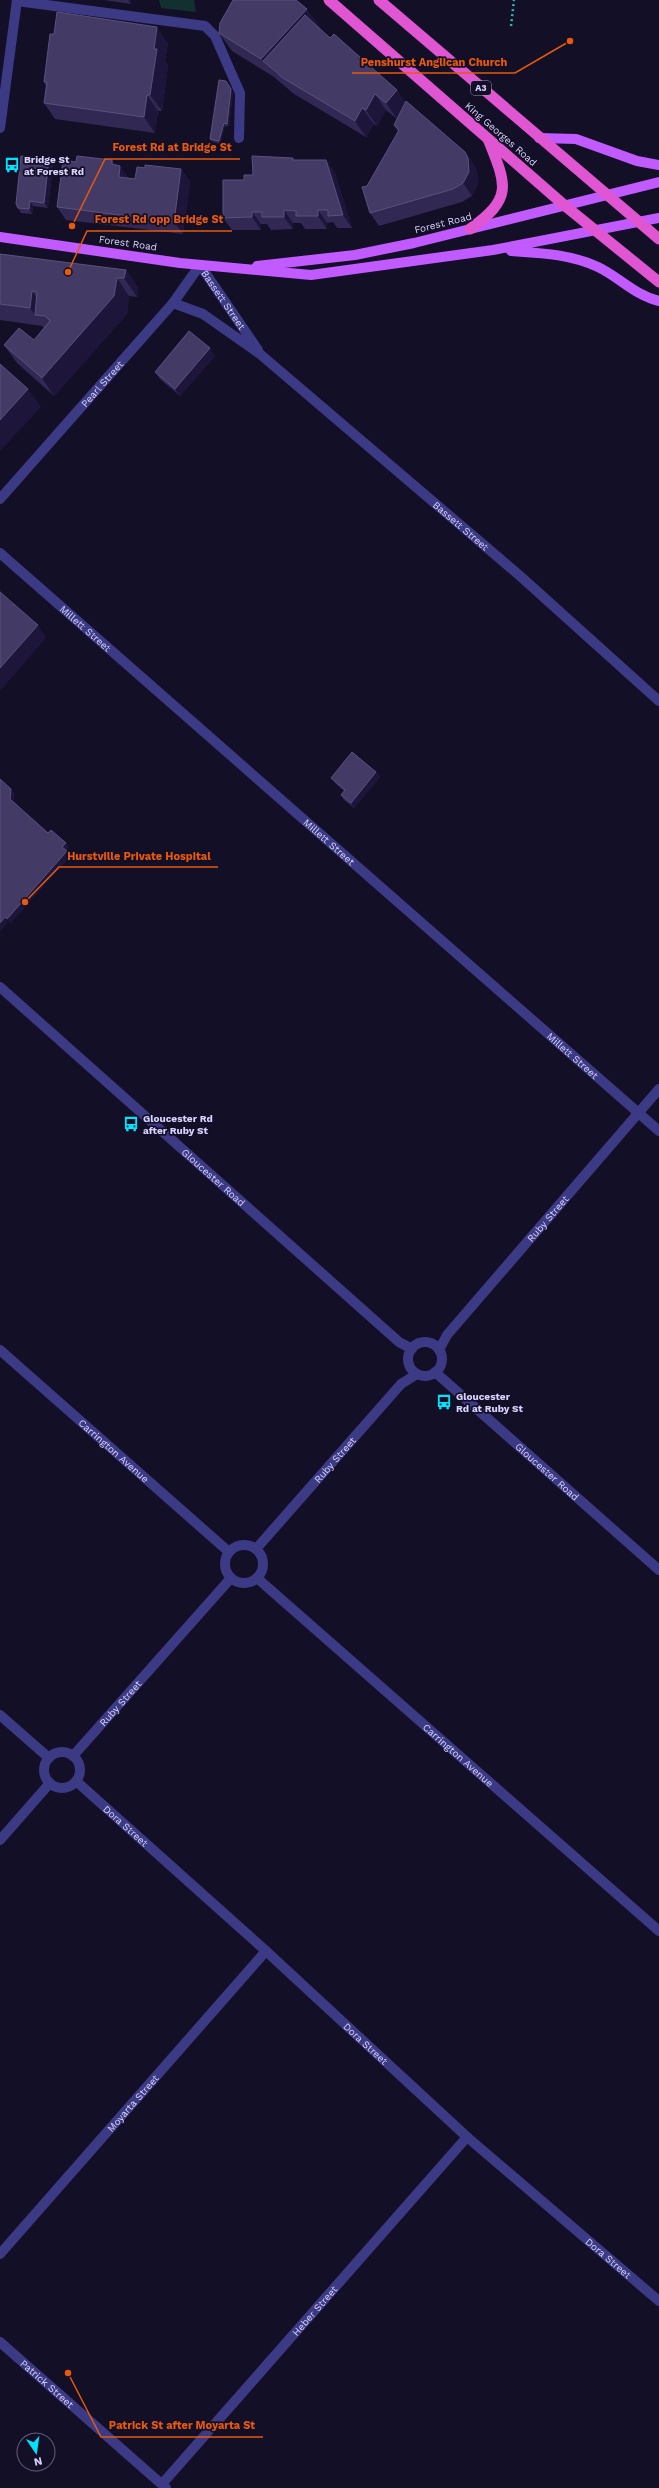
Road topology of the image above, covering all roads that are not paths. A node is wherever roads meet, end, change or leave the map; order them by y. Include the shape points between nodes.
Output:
1 (17, 0) edge
2 (330, 0) edge
3 (378, 0) edge
4 (0, 128) edge
5 (487, 137) junction
6 (239, 138) dead end
7 (539, 138) junction
8 (659, 165) edge
9 (659, 182) edge
10 (605, 194) junction
11 (564, 205) junction
12 (659, 218) edge
13 (638, 222) junction
14 (470, 229) junction
15 (596, 231) junction
16 (0, 237) edge
17 (659, 240) edge
18 (493, 250) junction
19 (200, 265) junction
20 (229, 268) junction
21 (659, 282) edge
22 (659, 301) edge
23 (173, 303) junction
24 (260, 354) junction
25 (0, 498) edge
26 (0, 553) edge
27 (659, 701) edge
28 (0, 987) edge
29 (659, 1089) edge
30 (638, 1113) junction
31 (659, 1131) edge
32 (412, 1349) junction
33 (0, 1350) edge
34 (439, 1350) junction
35 (435, 1372) junction
36 (417, 1374) junction
37 (256, 1549) junction
38 (229, 1552) junction
39 (659, 1570) edge
40 (231, 1578) junction
41 (257, 1578) junction
42 (0, 1715) edge
43 (73, 1756) junction
44 (49, 1758) junction
45 (76, 1781) junction
46 (50, 1783) junction
47 (0, 1840) edge
48 (659, 1931) edge
49 (266, 1951) junction
50 (467, 2137) junction
51 (0, 2254) edge
52 (659, 2301) edge
53 (0, 2342) edge
54 (164, 2486) edge

1 - 4 street
1 - 6 street via 205,26 215,36 240,93
2 - 5 highway, King Georges Road
3 - 7 highway, A3
5 - 11 highway, King Georges Road
5 - 14 highway via 499,166 502,181 501,198 491,214
7 - 8 main road via 576,139 637,161
7 - 10 highway, A3
9 - 10 main road, Forest Road
10 - 11 main road, Forest Road
10 - 13 highway, A3
11 - 14 main road, Forest Road
11 - 15 highway, King Georges Road
12 - 13 main road, Forest Road
13 - 15 main road, Forest Road
13 - 17 highway, A3
14 - 20 main road, Forest Road via 355,255
15 - 18 main road, Forest Road
15 - 21 highway, King Georges Road
16 - 19 main road, Forest Road
18 - 20 main road, Forest Road via 311,276
18 - 22 main road via 551,254 580,261 608,273 645,298
19 - 20 main road, Forest Road
19 - 23 street, Pearl Street
19 - 24 street, Bassett Street
23 - 24 street, Bassett Street via 203,314
23 - 25 street, Pearl Street
24 - 27 street, Bassett Street via 518,575
26 - 30 street, Millett Street
28 - 32 street, Gloucester Road via 399,1342
29 - 30 street, Ruby Street
30 - 31 street, Millett Street
30 - 34 street, Ruby Street via 446,1335
32 - 34 street via 426,1342
32 - 36 street via 408,1363
33 - 38 street, Carrington Avenue
34 - 35 street via 442,1360
35 - 36 street via 426,1376
35 - 39 street, Gloucester Road
36 - 37 street, Ruby Street via 401,1384
37 - 38 street via 242,1545
37 - 41 street via 263,1564
38 - 40 street via 225,1563 227,1574
40 - 41 street via 249,1582
40 - 43 street, Ruby Street
41 - 48 street, Carrington Avenue
42 - 44 street
43 - 44 street via 62,1752
43 - 45 street via 80,1766
44 - 46 street via 44,1772
45 - 46 street via 71,1786 62,1788
45 - 49 street, Dora Street
46 - 47 street
49 - 50 street, Dora Street
49 - 51 street, Moyarta Street
50 - 52 street, Dora Street
50 - 54 street, Heber Street
53 - 54 street, Patrick Street

